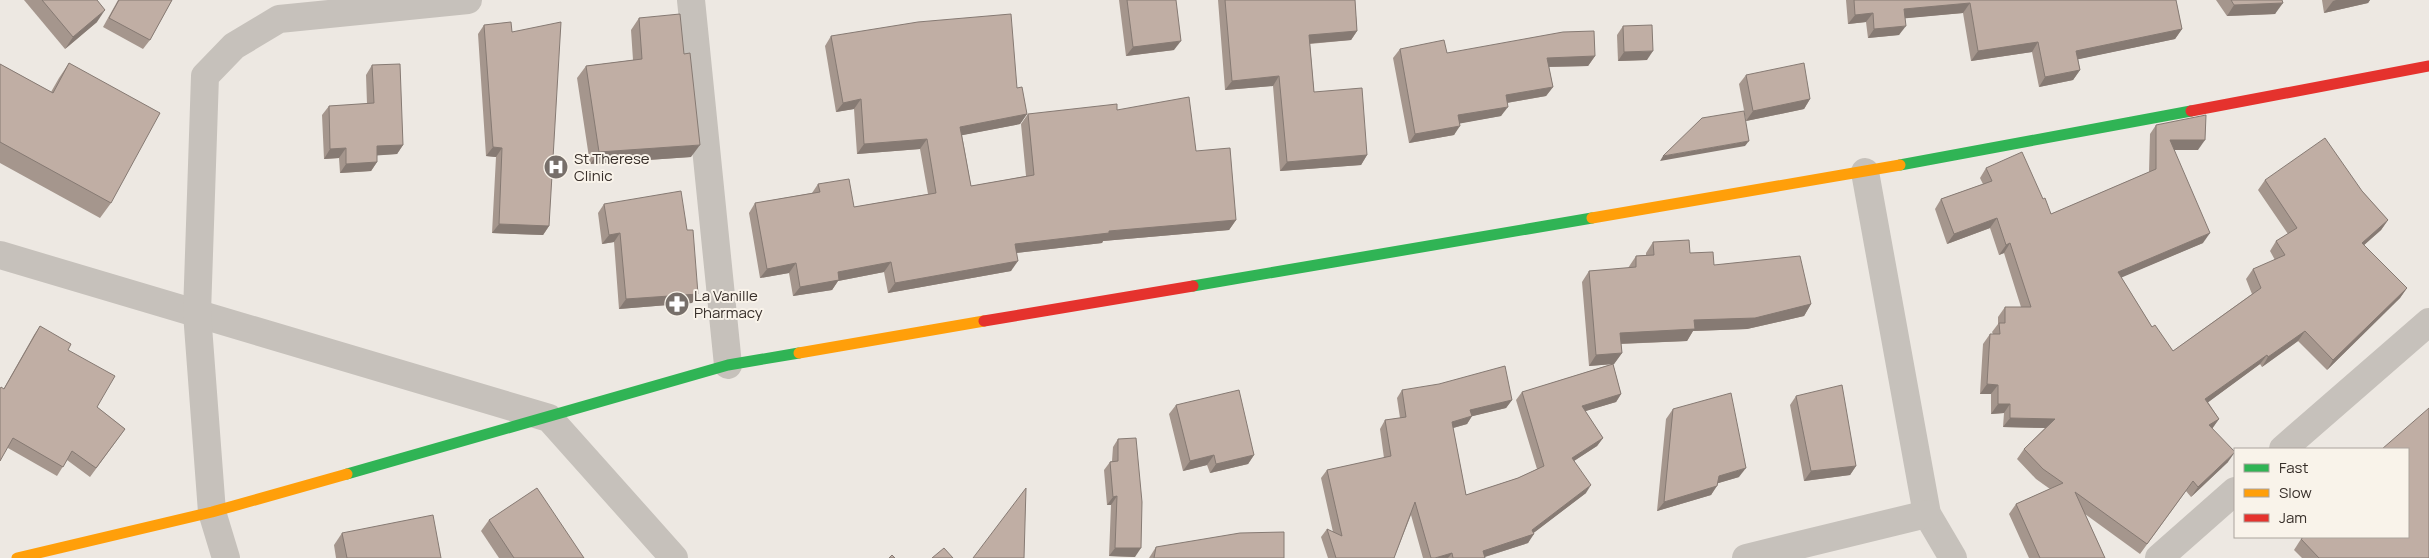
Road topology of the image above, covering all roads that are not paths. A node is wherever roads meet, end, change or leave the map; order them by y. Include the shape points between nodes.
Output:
1 (468, 0) edge
2 (691, 0) edge
3 (2429, 66) edge
4 (1865, 172) junction
5 (0, 255) edge
6 (197, 313) junction
7 (2429, 322) edge
8 (728, 365) junction
9 (549, 418) junction
10 (2284, 448) edge
11 (2234, 492) edge
12 (212, 512) junction
13 (1927, 514) junction
14 (17, 558) edge
15 (226, 558) edge
16 (674, 558) edge
17 (1746, 558) edge
18 (1953, 558) edge
19 (2159, 558) edge

1 - 6 street via 279,19 234,46 205,76
2 - 8 street
3 - 4 street
4 - 8 street
4 - 13 street
5 - 6 street
6 - 9 street
6 - 12 street
7 - 10 street
8 - 9 street
9 - 12 street
9 - 16 street
11 - 19 street
12 - 14 street
12 - 15 street
13 - 17 street
13 - 18 street

